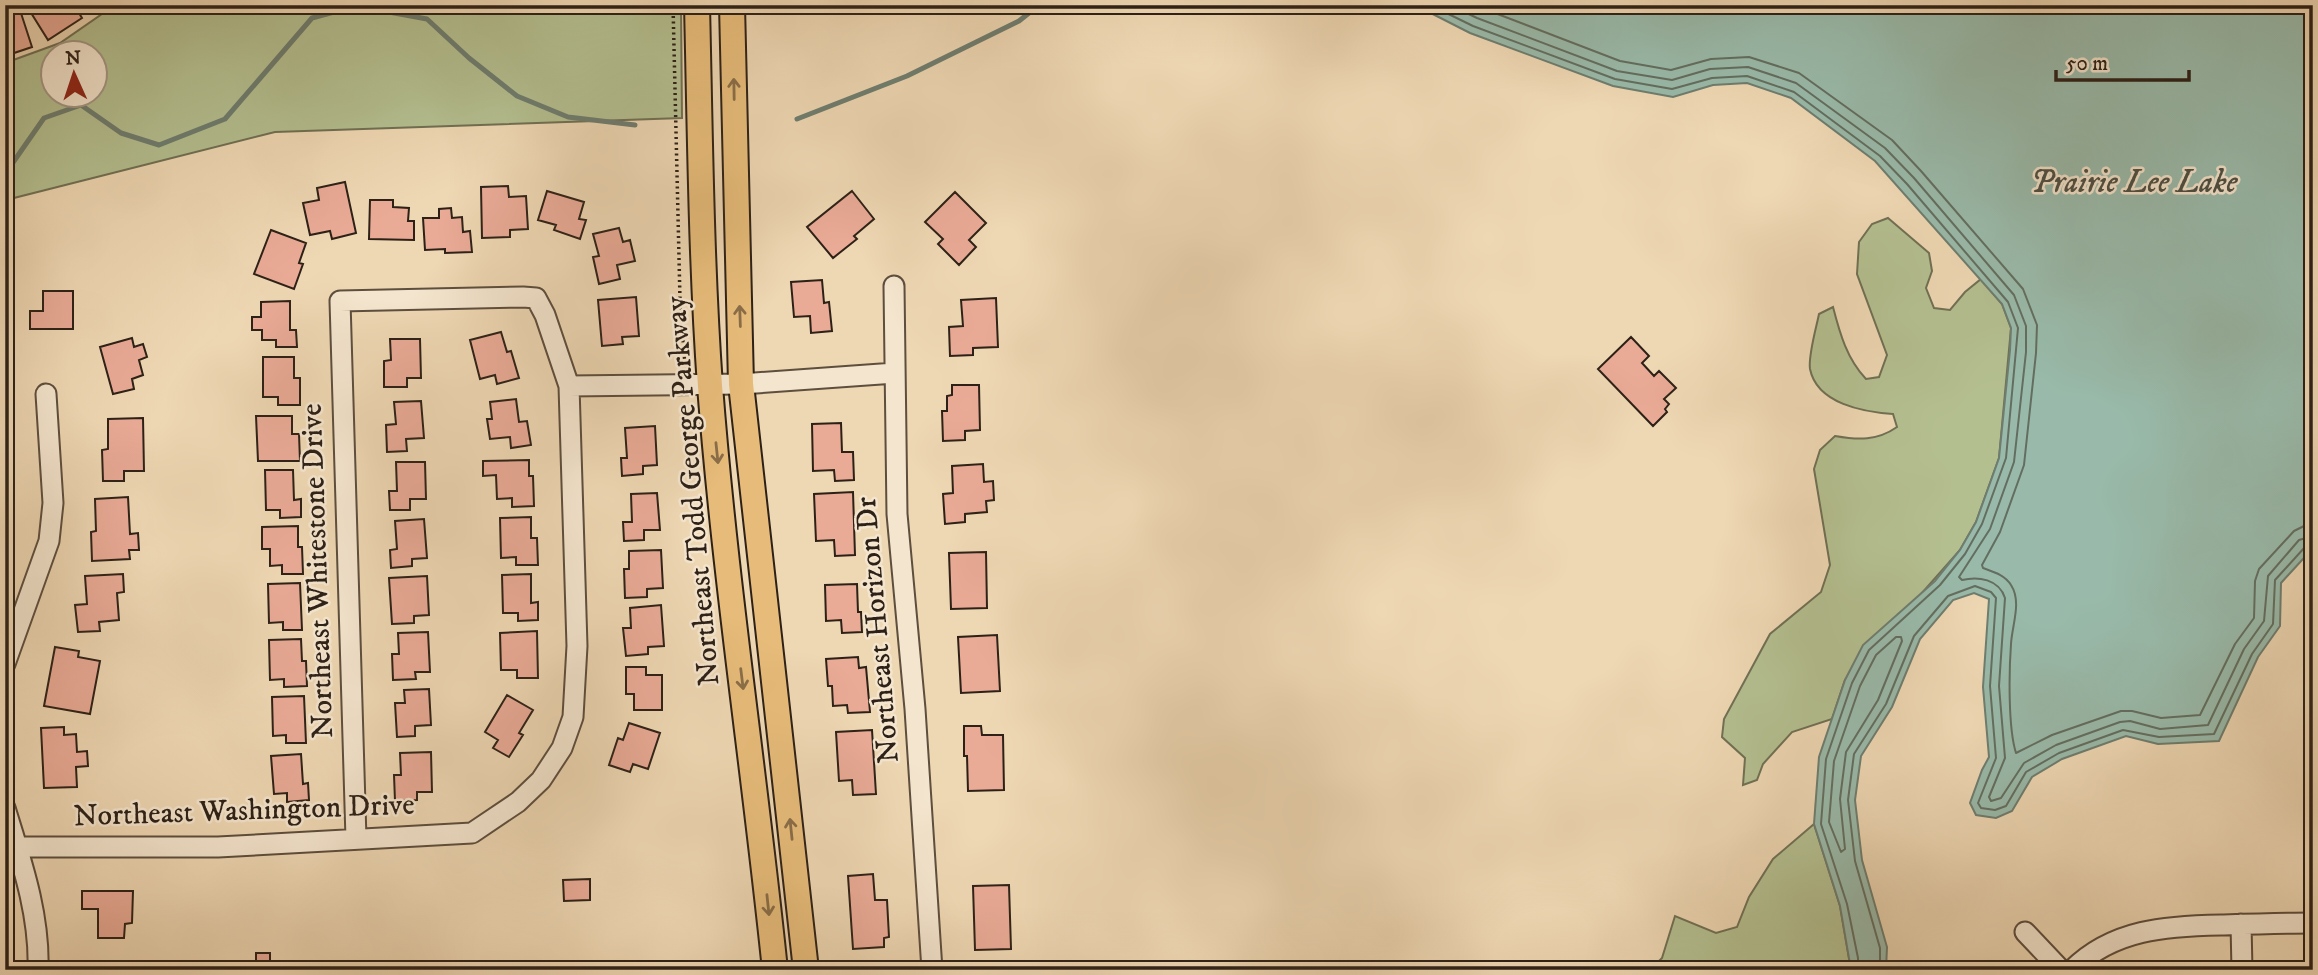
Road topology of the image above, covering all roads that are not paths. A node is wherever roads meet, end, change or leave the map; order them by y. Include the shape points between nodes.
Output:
1 (697, 5) edge
2 (732, 5) edge
3 (894, 286) dead end
4 (895, 373) junction
5 (741, 384) junction
6 (710, 385) junction
7 (569, 386) junction
8 (46, 394) dead end
9 (5, 664) edge
10 (5, 808) edge
11 (356, 839) junction
12 (17, 847) junction
13 (2313, 923) edge
14 (2241, 924) junction
15 (2025, 932) dead end
16 (38, 970) edge
17 (775, 970) edge
18 (806, 970) edge
19 (932, 970) edge
20 (2061, 970) edge
21 (2072, 970) edge
22 (2242, 970) edge

1 - 6 main road, Northeast Todd George Parkway
5 -> 2 main road, Northeast Todd George Parkway
3 - 4 street, Northeast Horizon Dr
4 - 5 street
4 - 19 street, Northeast Horizon Dr via 897,514
5 - 6 street
18 -> 5 main road, Northeast Todd George Parkway
6 - 7 street
6 -> 17 main road, Northeast Todd George Parkway
7 - 11 street, Northeast Washington Drive via 577,646 573,717 562,748 541,780 518,802 472,833
7 - 11 street, Northeast Whitestone Drive via 536,298 340,301
8 - 9 street via 53,503 49,541
10 - 12 street
11 - 12 street, Northeast Washington Drive via 218,847
12 - 16 street via 28,885
13 - 14 street
14 - 21 street via 2144,930 2098,949
14 - 22 street
15 - 20 street

